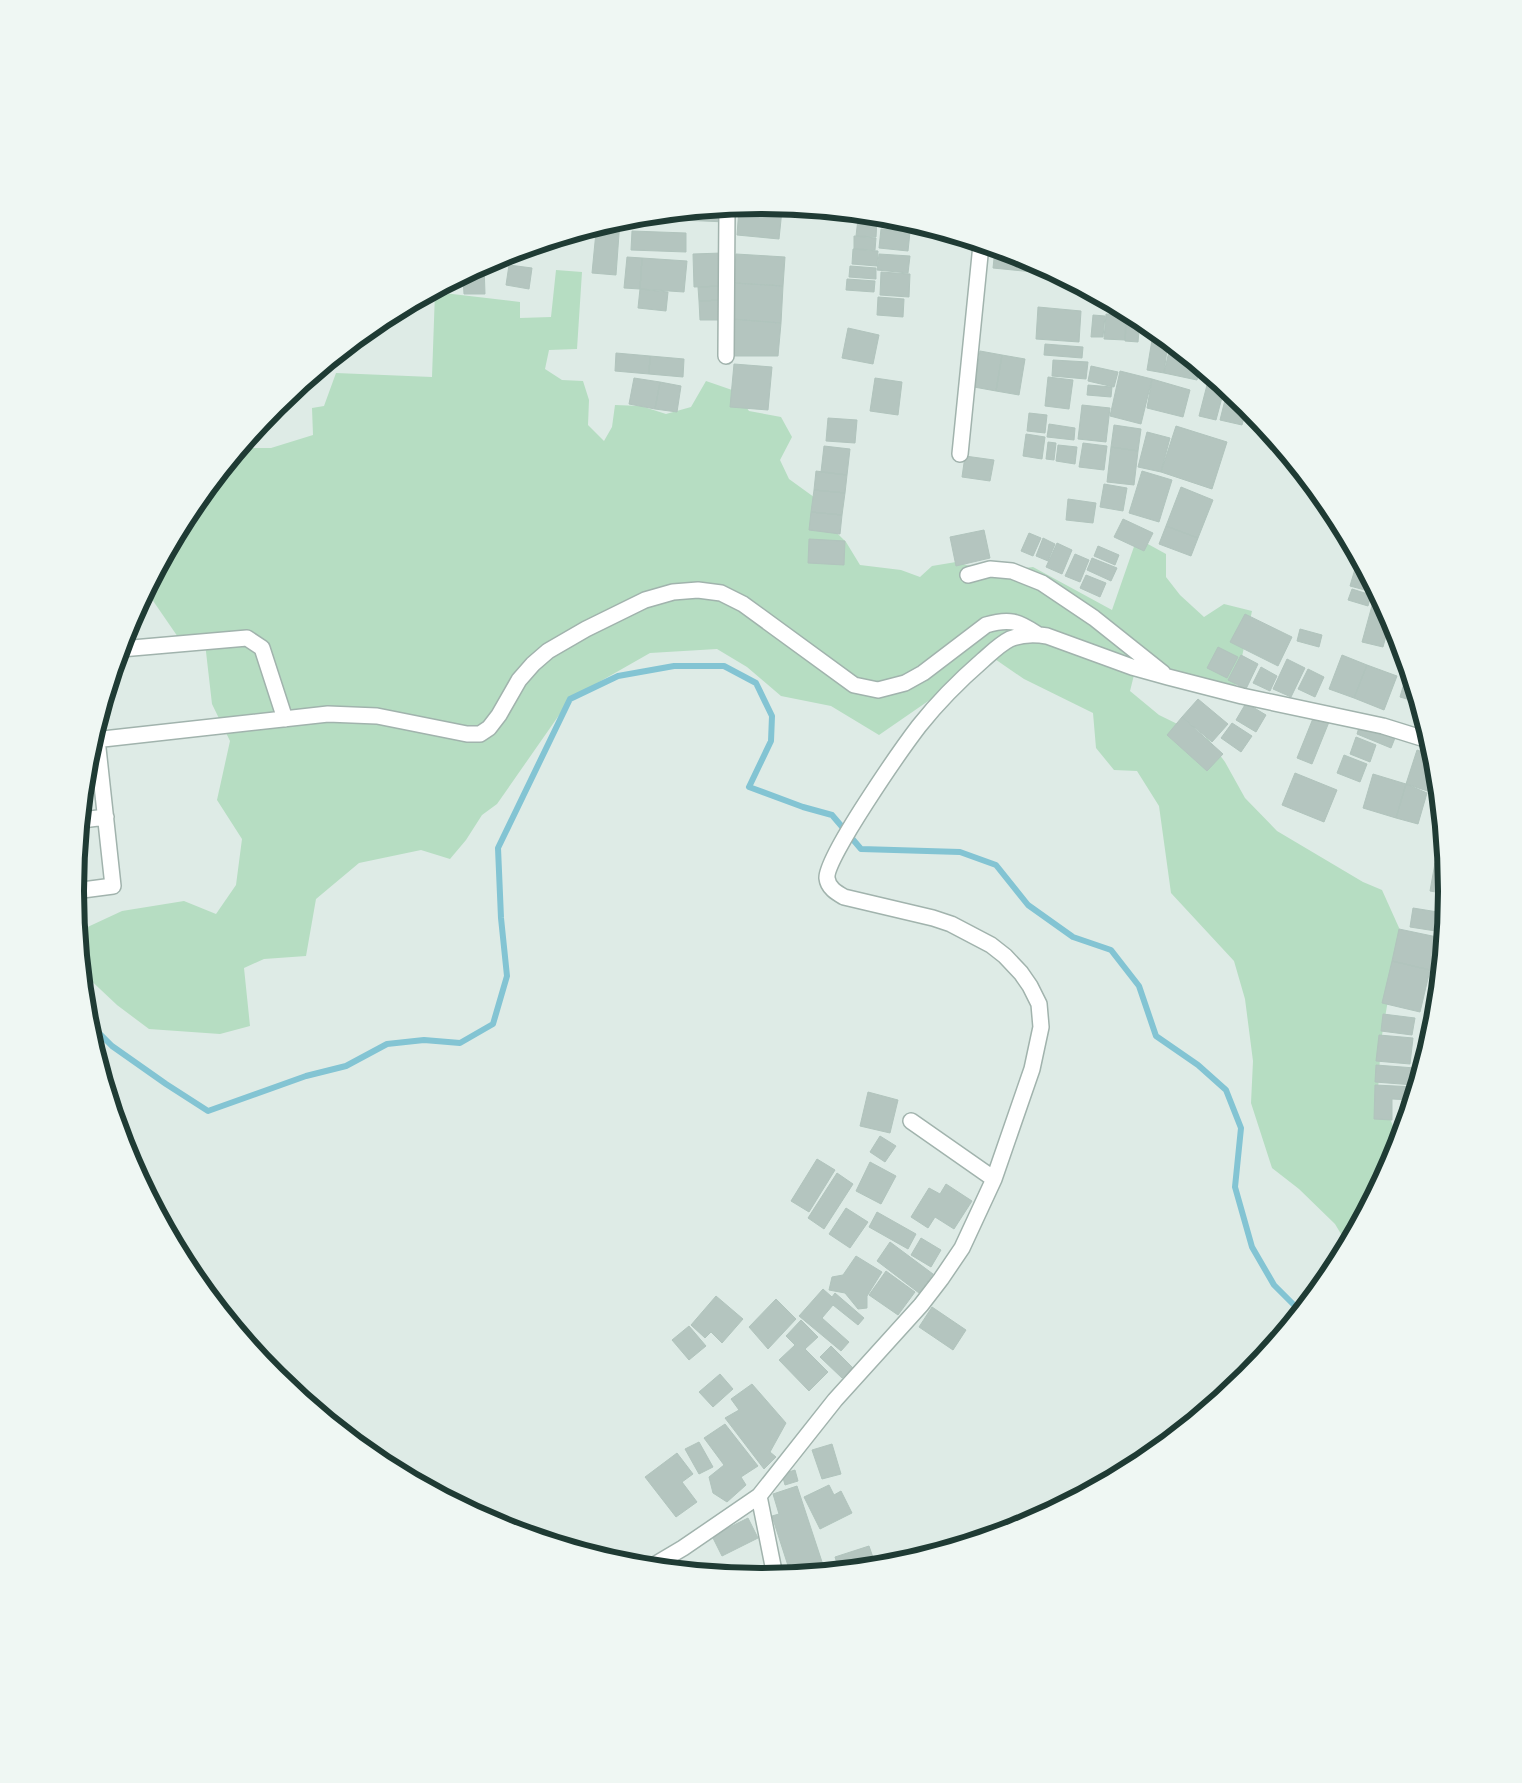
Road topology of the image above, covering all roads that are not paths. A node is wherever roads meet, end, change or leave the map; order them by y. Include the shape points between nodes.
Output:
1 (728, 216) edge
2 (981, 251) edge
3 (726, 356) dead end
4 (960, 454) dead end
5 (968, 575) dead end
6 (1037, 634) junction
7 (130, 647) edge
8 (1168, 677) junction
9 (285, 719) junction
10 (102, 738) edge
11 (1420, 738) edge
12 (98, 757) edge
13 (106, 817) junction
14 (88, 819) edge
15 (84, 890) edge
16 (910, 1121) dead end
17 (994, 1179) junction
18 (759, 1496) junction
19 (661, 1561) edge
20 (773, 1568) edge

1 - 3 street
2 - 4 street
5 - 8 street via 990,569 1012,571 1042,583 1094,618
6 - 8 street
6 - 9 street via 1017,622 986,625 923,673 905,683 878,690 854,685 743,604 721,593 698,590 674,592 645,600 548,651 520,680 500,715 480,734 377,716 328,714
6 - 17 street via 1010,639 996,648 961,679 920,726 837,849 827,878 834,891 844,897 933,918 992,945 1021,973 1039,1004 1041,1027 1032,1069
7 - 9 street via 247,638 262,648
8 - 11 street via 1383,726
9 - 10 street
12 - 13 street
13 - 14 street
13 - 15 street via 113,886
16 - 17 street
17 - 18 street via 962,1248 941,1279 835,1400
18 - 19 street
18 - 20 street

